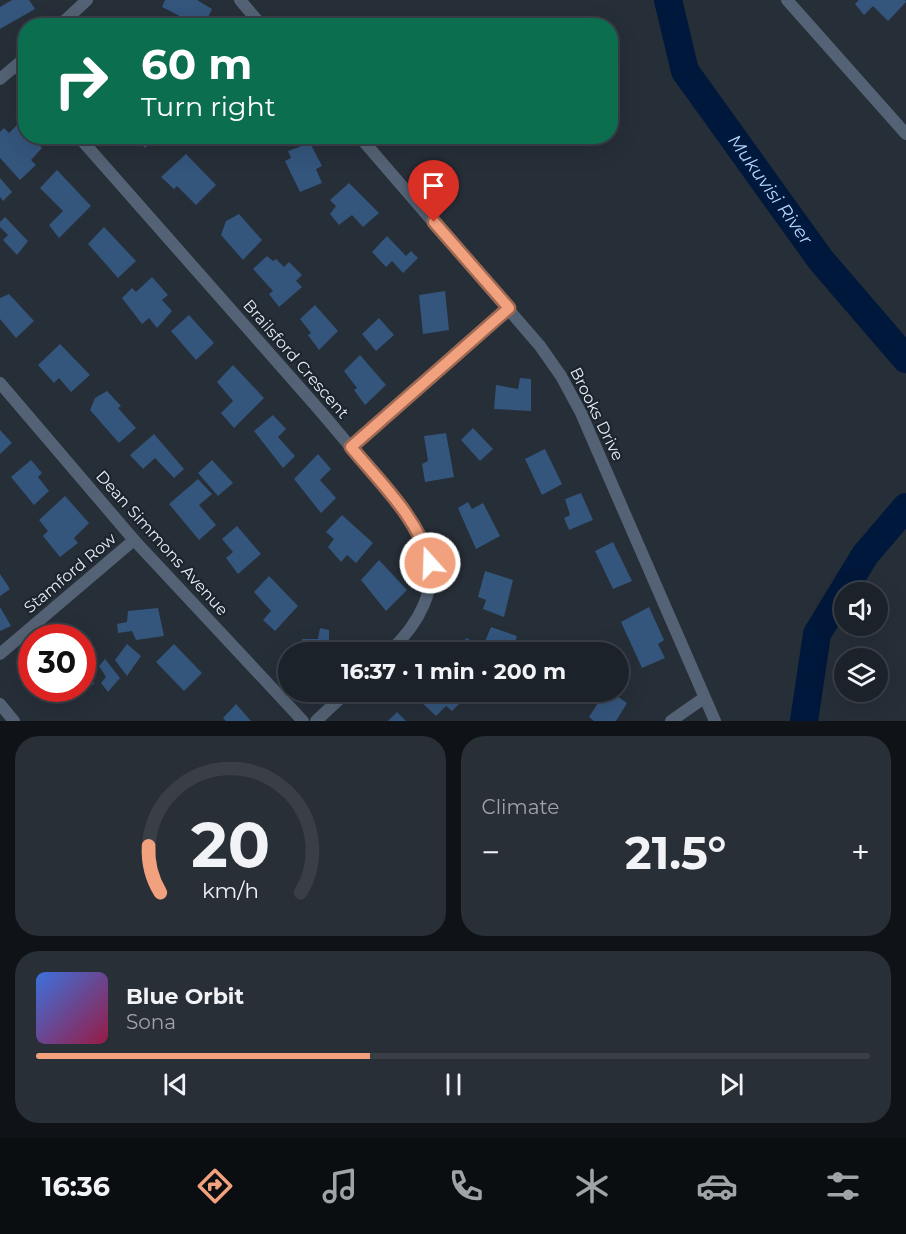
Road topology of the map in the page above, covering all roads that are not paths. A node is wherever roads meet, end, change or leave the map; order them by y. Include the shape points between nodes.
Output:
1 (87, 0) edge
2 (240, 0) edge
3 (787, 0) edge
4 (68, 18) edge
5 (255, 18) edge
6 (16, 66) edge
7 (0, 80) edge
8 (906, 134) edge
9 (85, 144) edge
10 (366, 144) edge
11 (509, 308) junction
12 (0, 382) edge
13 (351, 447) junction
14 (134, 540) junction
15 (401, 642) edge
16 (0, 654) edge
17 (704, 698) junction
18 (336, 702) edge
19 (0, 704) edge
20 (713, 720) edge
21 (14, 721) edge
22 (303, 721) edge
23 (316, 721) edge
24 (671, 721) edge

1 - 4 street
2 - 5 street
3 - 8 street
6 - 7 street
9 - 13 street, Brailsford Crescent
10 - 11 street, Brooks Drive
11 - 13 street
11 - 17 street, Brooks Drive via 556,369 581,413
12 - 14 street, Dean Simmons Avenue
13 - 15 street, Brailsford Crescent via 414,525 430,563 426,603
14 - 16 street, Stamford Row
14 - 22 street, Dean Simmons Avenue
17 - 20 street, Brooks Drive
17 - 24 street
18 - 23 street
19 - 21 street

